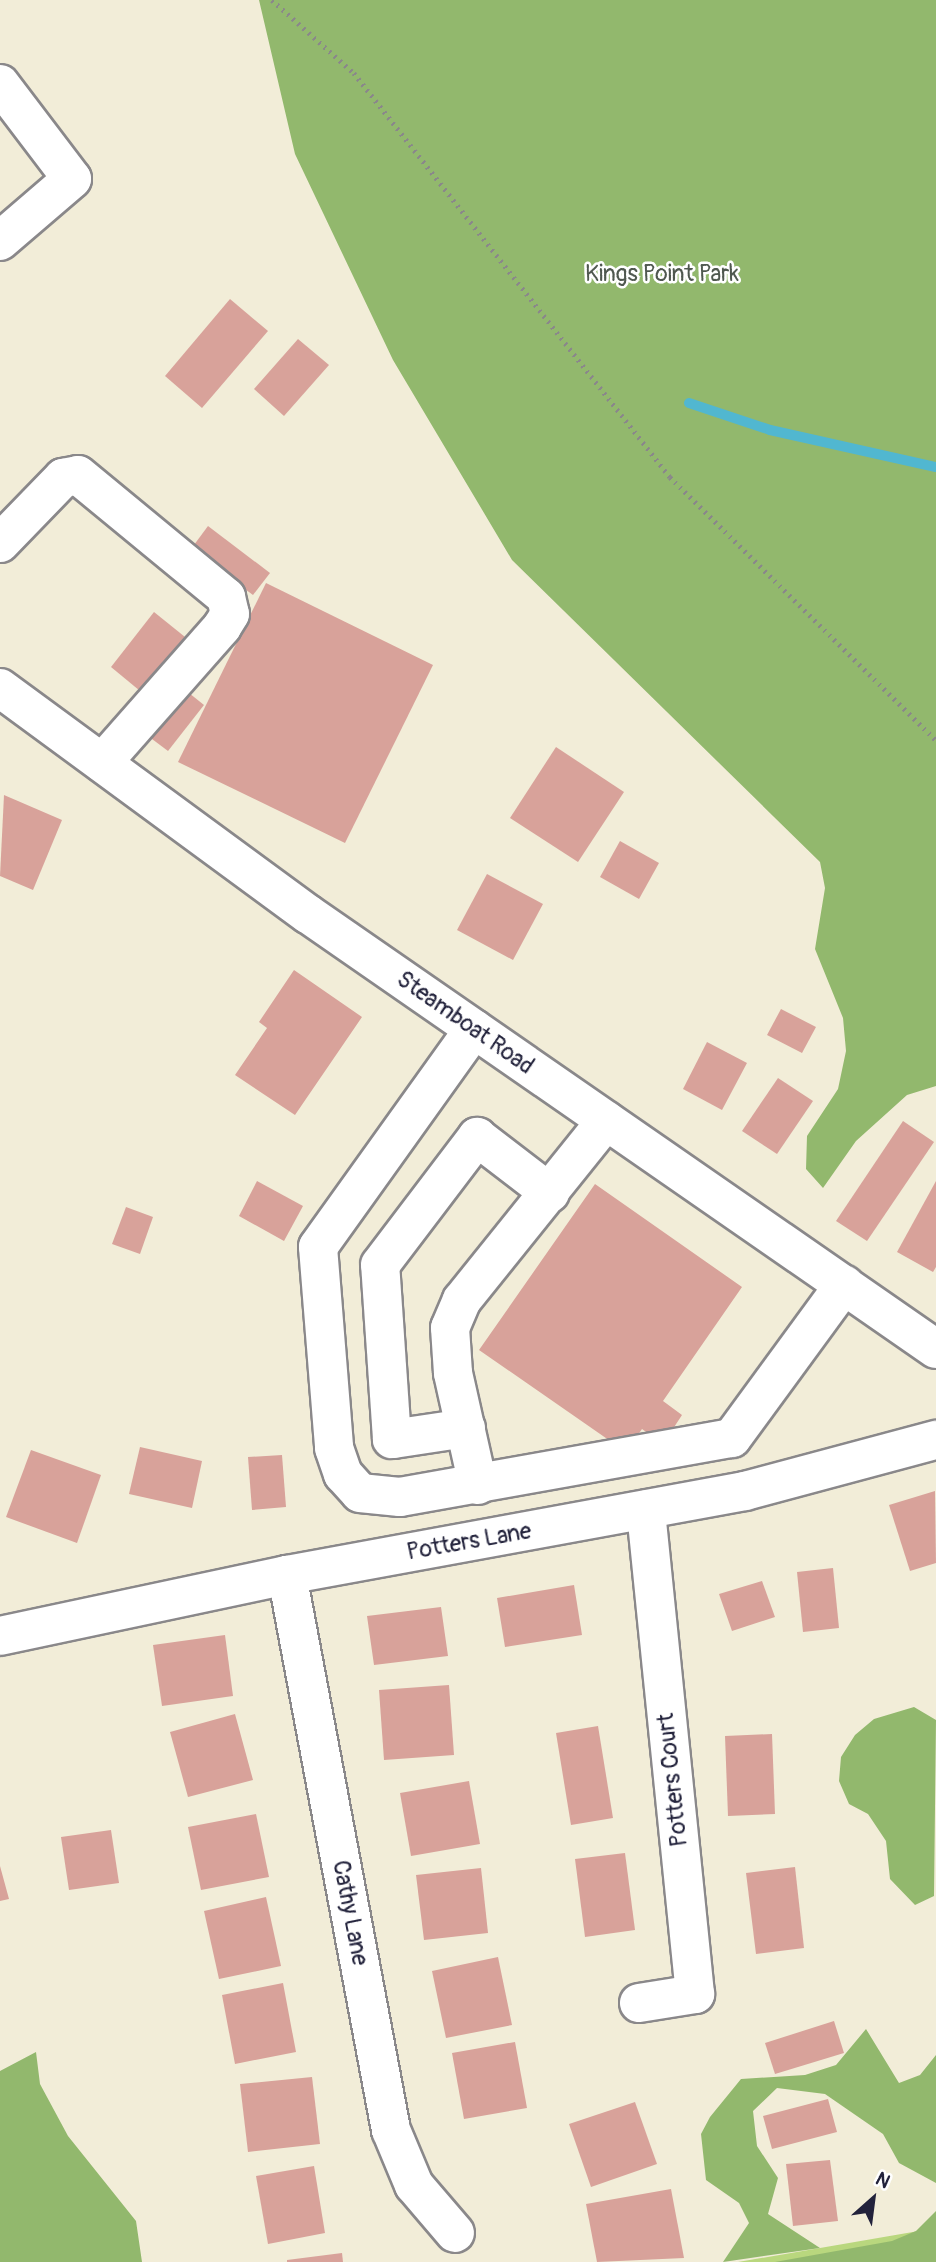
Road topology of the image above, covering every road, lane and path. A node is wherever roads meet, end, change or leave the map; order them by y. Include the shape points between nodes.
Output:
1 (272, 0) edge
2 (0, 84) edge
3 (0, 241) edge
4 (0, 543) edge
5 (0, 688) edge
6 (936, 740) edge
7 (103, 764) junction
8 (474, 1030) junction
9 (606, 1121) junction
10 (550, 1193) junction
11 (844, 1285) junction
12 (936, 1349) edge
13 (466, 1428) junction
14 (936, 1440) edge
15 (478, 1485) junction
16 (646, 1509) junction
17 (287, 1575) junction
18 (0, 1636) edge
19 (639, 2003) dead end
20 (455, 2233) dead end

1 - 6 path via 355,73 670,477
2 - 3 street via 72,179
4 - 7 street via 63,478 78,475 213,585 230,614
5 - 7 street, Steamboat Road
7 - 8 street, Steamboat Road
8 - 9 street, Steamboat Road
8 - 15 street via 318,1247 334,1448 343,1474 360,1493 400,1497
9 - 10 street
9 - 11 street, Steamboat Road
10 - 13 street via 462,1300 450,1328
10 - 13 street via 477,1137 380,1265 391,1438
11 - 12 street, Steamboat Road
11 - 15 street via 732,1437
13 - 15 street
14 - 16 street, Potters Lane via 745,1491
16 - 17 street, Potters Lane
16 - 19 street, Potters Court via 695,1994
17 - 18 street, Potters Lane
17 - 20 street, Cathy Lane via 391,2130 414,2185

